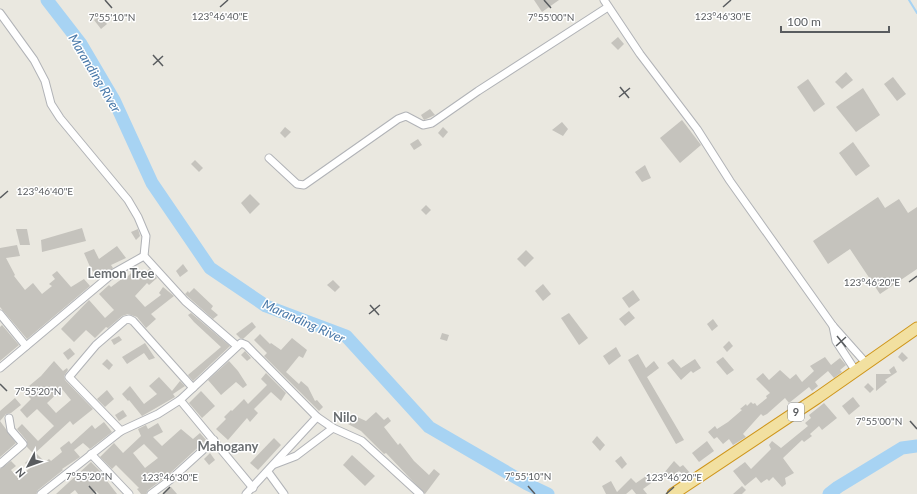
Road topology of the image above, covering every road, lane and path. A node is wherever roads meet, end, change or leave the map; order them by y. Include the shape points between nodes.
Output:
1 (604, 0) edge
2 (608, 7) junction
3 (0, 13) edge
4 (269, 158) dead end
5 (144, 256) junction
6 (0, 314) edge
7 (833, 326) junction
8 (917, 328) edge
9 (26, 346) junction
10 (237, 346) junction
11 (866, 363) junction
12 (0, 368) edge
13 (855, 370) junction
14 (193, 388) junction
15 (180, 400) junction
16 (317, 417) junction
17 (9, 418) dead end
18 (333, 428) junction
19 (121, 431) junction
20 (214, 440) junction
21 (91, 454) junction
22 (0, 464) edge
23 (275, 464) junction
24 (268, 472) junction
25 (252, 488) junction
26 (41, 494) edge
27 (129, 494) edge
28 (151, 494) edge
29 (246, 494) edge
30 (284, 494) edge
31 (420, 494) edge
32 (673, 494) edge

1 - 2 street
2 - 4 street via 432,123 423,125 406,116 398,119 304,185 297,184
2 - 7 street via 697,129 730,181
3 - 5 street via 34,60 45,81 51,104 60,118 128,200 146,236
5 - 9 street via 112,274
5 - 10 street via 184,301
6 - 9 street
7 - 11 street
7 - 13 street via 836,341
8 - 11 highway, 9
9 - 12 street
10 - 14 street
10 - 16 street via 241,343 246,345
11 - 13 highway, 9
13 - 32 highway, 9
14 - 15 street
14 - 19 street via 133,321 125,320 96,345 69,377
15 - 19 street via 158,414
15 - 20 street
16 - 18 street
16 - 23 street
17 - 22 street via 11,430 23,444
18 - 23 street via 296,456
18 - 31 street via 362,441
19 - 21 street
20 - 25 street
20 - 28 street
21 - 26 street
21 - 27 street
23 - 24 street
24 - 25 street
24 - 30 street
25 - 29 street

